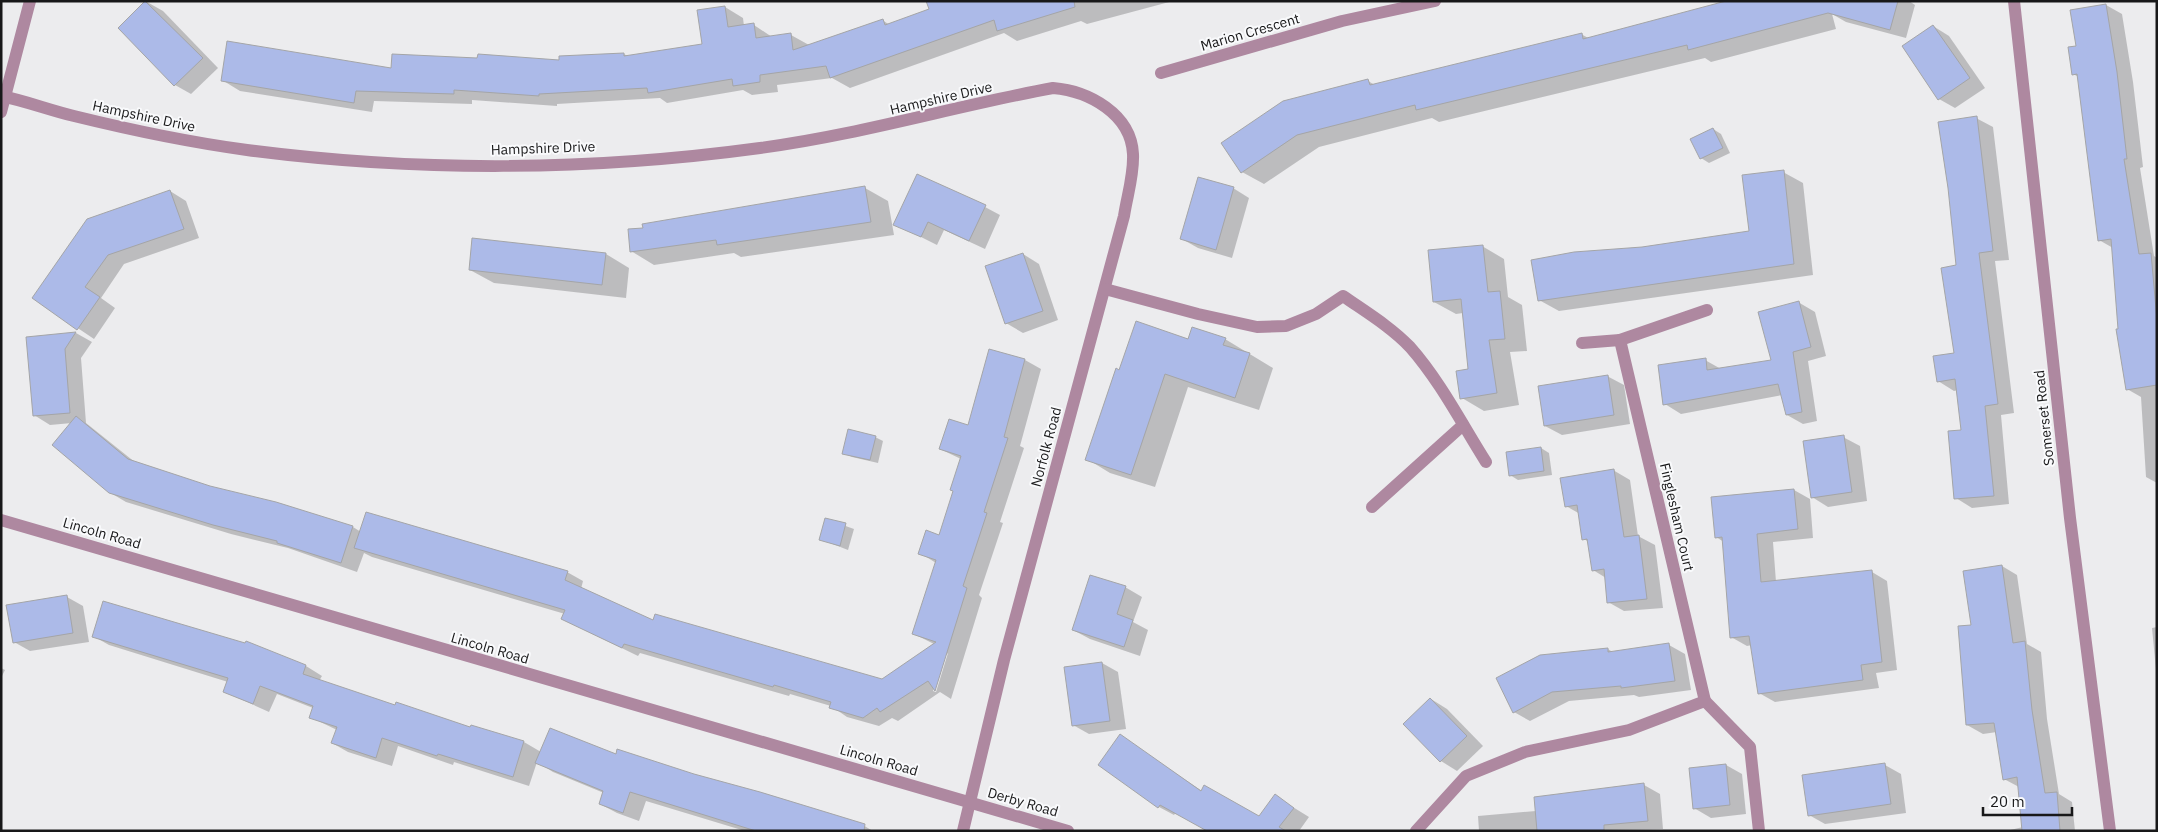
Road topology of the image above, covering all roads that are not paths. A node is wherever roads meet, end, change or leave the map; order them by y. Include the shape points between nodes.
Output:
1 (30, 1) edge
2 (1435, 1) edge
3 (2014, 1) edge
4 (1160, 73) dead end
5 (1080, 92) joint
6 (3, 96) edge
7 (1, 112) edge
8 (1104, 288) junction
9 (1707, 310) dead end
10 (1620, 340) junction
11 (1582, 342) dead end
12 (1463, 425) junction
13 (1486, 462) dead end
14 (1372, 507) dead end
15 (1, 520) edge
16 (1705, 701) junction
17 (971, 803) junction
18 (963, 831) edge
19 (1068, 831) edge
20 (1416, 831) edge
21 (1759, 831) edge
22 (2110, 831) edge

1 - 6 street
2 - 4 street, Marion Crescent via 1342,21
3 - 22 street, Somerset Road via 2070,518
5 - 6 street, Hampshire Drive via 1053,88 879,128 760,148 649,160 489,166 311,157 248,150 151,134
5 - 8 street, Norfolk Road via 1117,117 1128,133 1133,155 1124,216
6 - 7 street
8 - 12 street via 1257,327 1286,326 1316,314 1343,296 1390,328 1410,347
8 - 17 street, Norfolk Road via 1004,660
9 - 10 street
10 - 11 street
10 - 16 street, Finglesham Court
12 - 13 street
12 - 14 street
15 - 17 street, Lincoln Road
16 - 20 street via 1629,730 1524,752 1466,776
16 - 21 street via 1750,747
17 - 18 street, Norfolk Road
17 - 19 street, Derby Road

